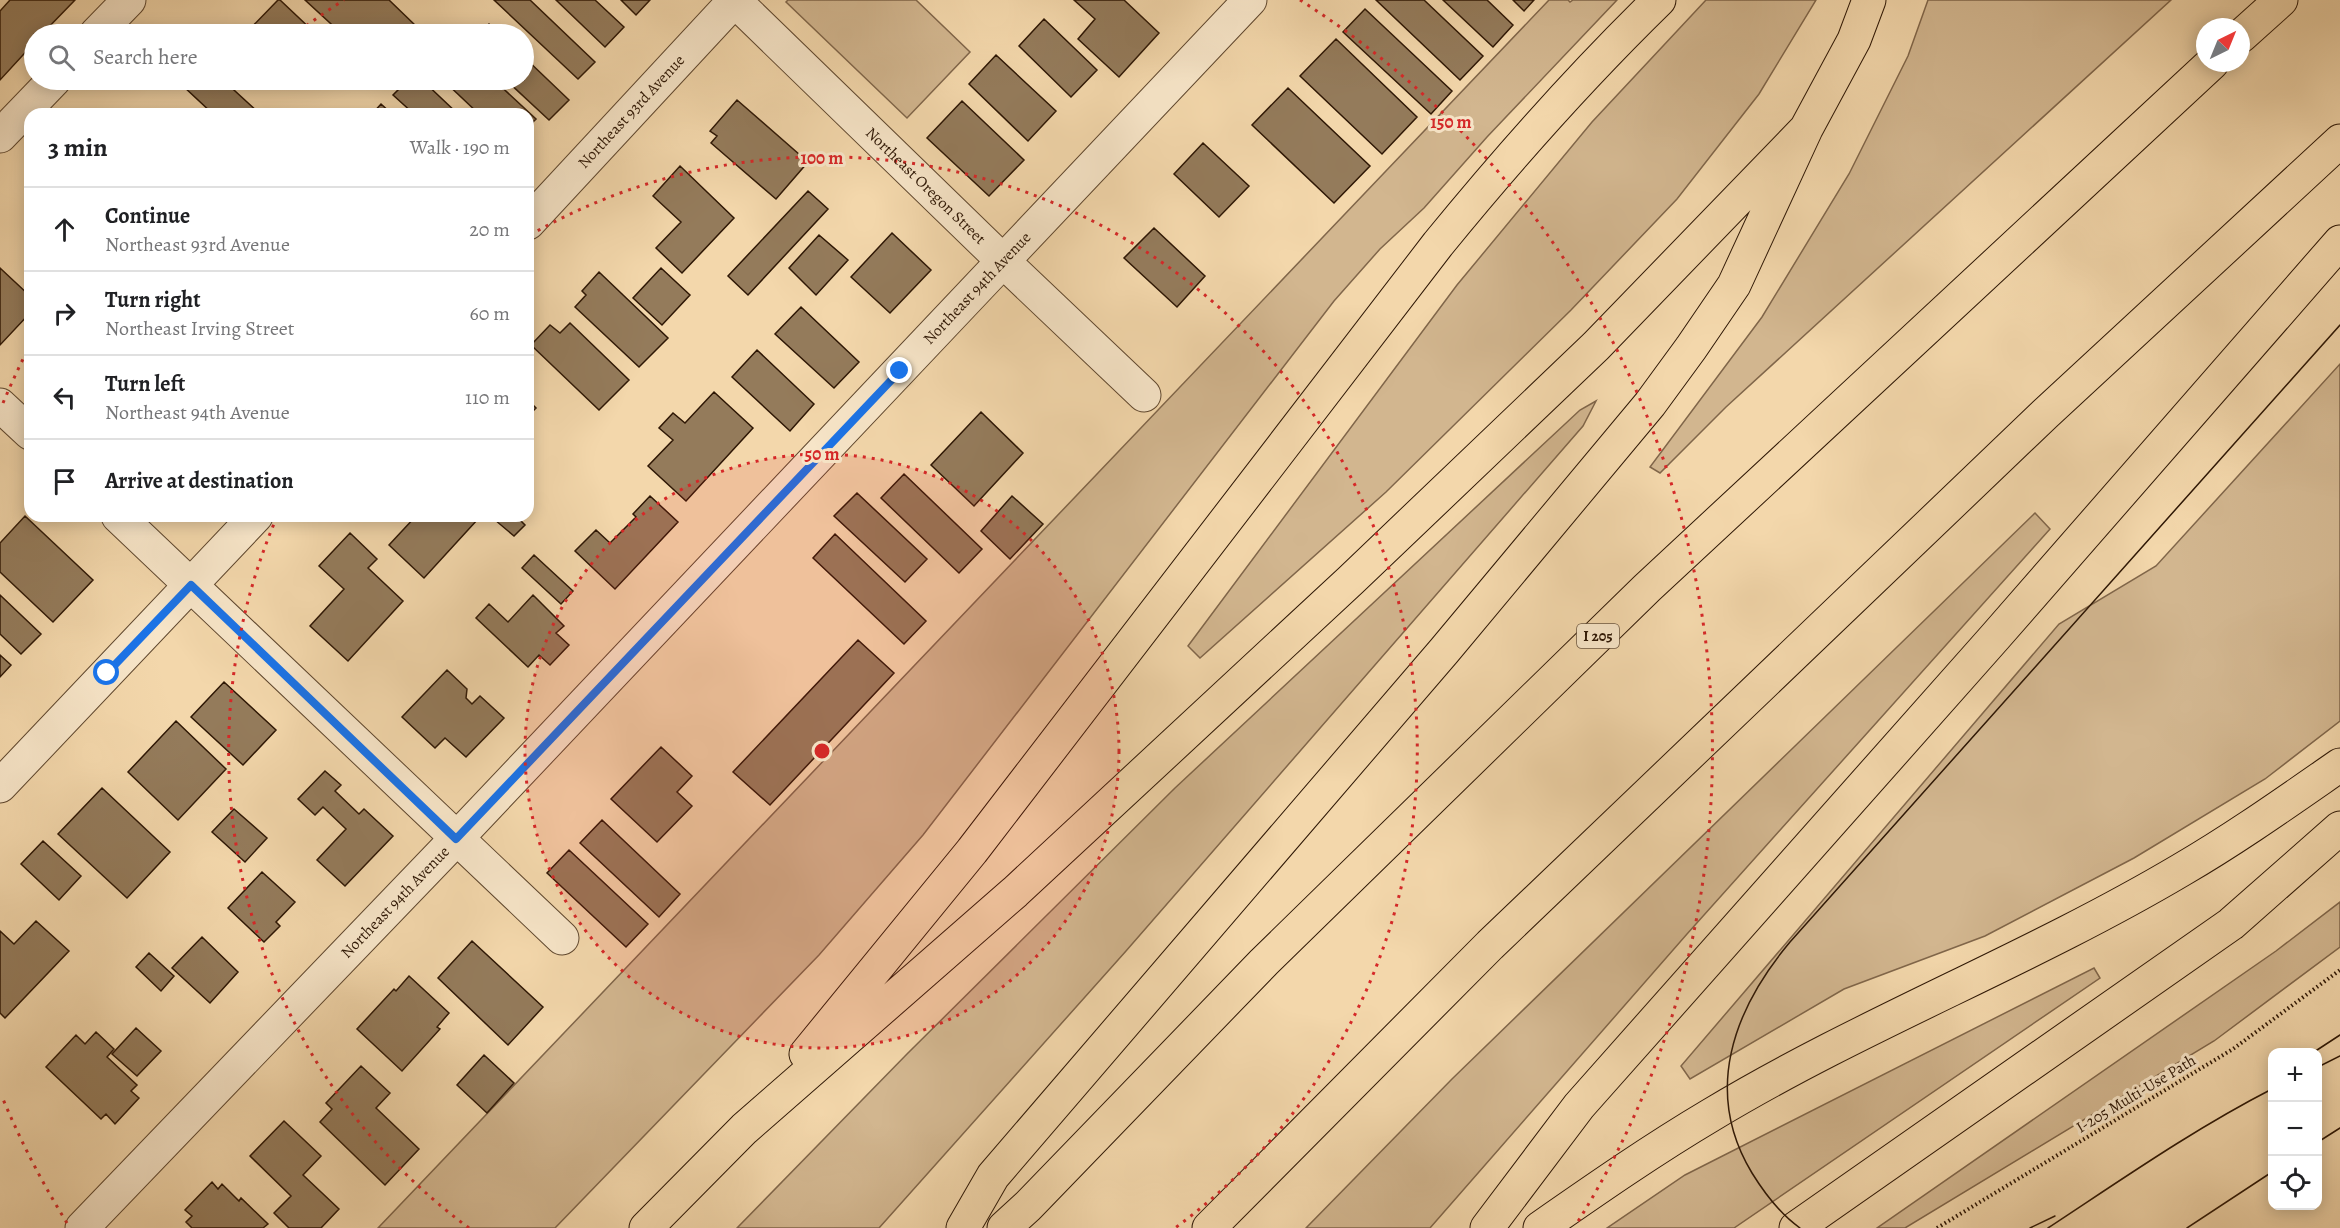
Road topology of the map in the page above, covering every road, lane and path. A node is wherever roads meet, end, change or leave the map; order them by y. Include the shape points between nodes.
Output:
1 (129, 0) edge
2 (734, 0) edge
3 (1250, 0) edge
4 (1659, 0) edge
5 (1869, 0) edge
6 (2281, 0) edge
7 (106, 24) edge
8 (2250, 28) edge
9 (2202, 72) edge
10 (44, 90) edge
11 (27, 108) edge
12 (24, 111) edge
13 (1806, 129) junction
14 (0, 136) edge
15 (2340, 141) edge
16 (534, 217) edge
17 (2340, 242) edge
18 (1004, 262) junction
19 (1144, 395) dead end
20 (0, 405) edge
21 (24, 427) edge
22 (124, 522) edge
23 (250, 522) edge
24 (191, 585) junction
25 (2340, 765) edge
26 (0, 786) edge
27 (2340, 828) edge
28 (456, 839) junction
29 (562, 938) dead end
30 (2340, 970) edge
31 (744, 1129) junction
32 (82, 1228) edge
33 (646, 1228) edge
34 (963, 1228) edge
35 (1004, 1228) edge
36 (1209, 1228) edge
37 (1487, 1228) edge
38 (1540, 1228) edge
39 (1796, 1228) edge
40 (1937, 1228) edge

1 - 7 street
2 - 16 street, Northeast 93rd Avenue
2 - 18 street, Northeast Oregon Street
3 - 18 street, Northeast 94th Avenue
4 - 31 highway via 1559,101 1468,207 972,851
5 - 13 highway via 1854,40
6 - 8 highway
9 - 35 highway, I 205 via 1647,588 1264,962
10 - 11 street
12 - 14 street
13 - 31 highway via 1596,346 1351,580 1015,892
13 - 34 highway via 1734,285 1650,404 1444,651 993,1176
15 - 36 highway via 2045,414 1490,945
17 - 37 highway via 1579,1106
18 - 19 street, Northeast Oregon Street
18 - 28 street, Northeast 94th Avenue
20 - 21 street
22 - 24 street
23 - 24 street
24 - 26 street
24 - 28 street
25 - 38 highway via 2161,881 1712,1114
27 - 39 highway via 2231,924
28 - 29 street
28 - 32 street, Northeast 94th Avenue
30 - 40 path, I-205 Multi-Use Path via 2233,1049
31 - 33 highway

